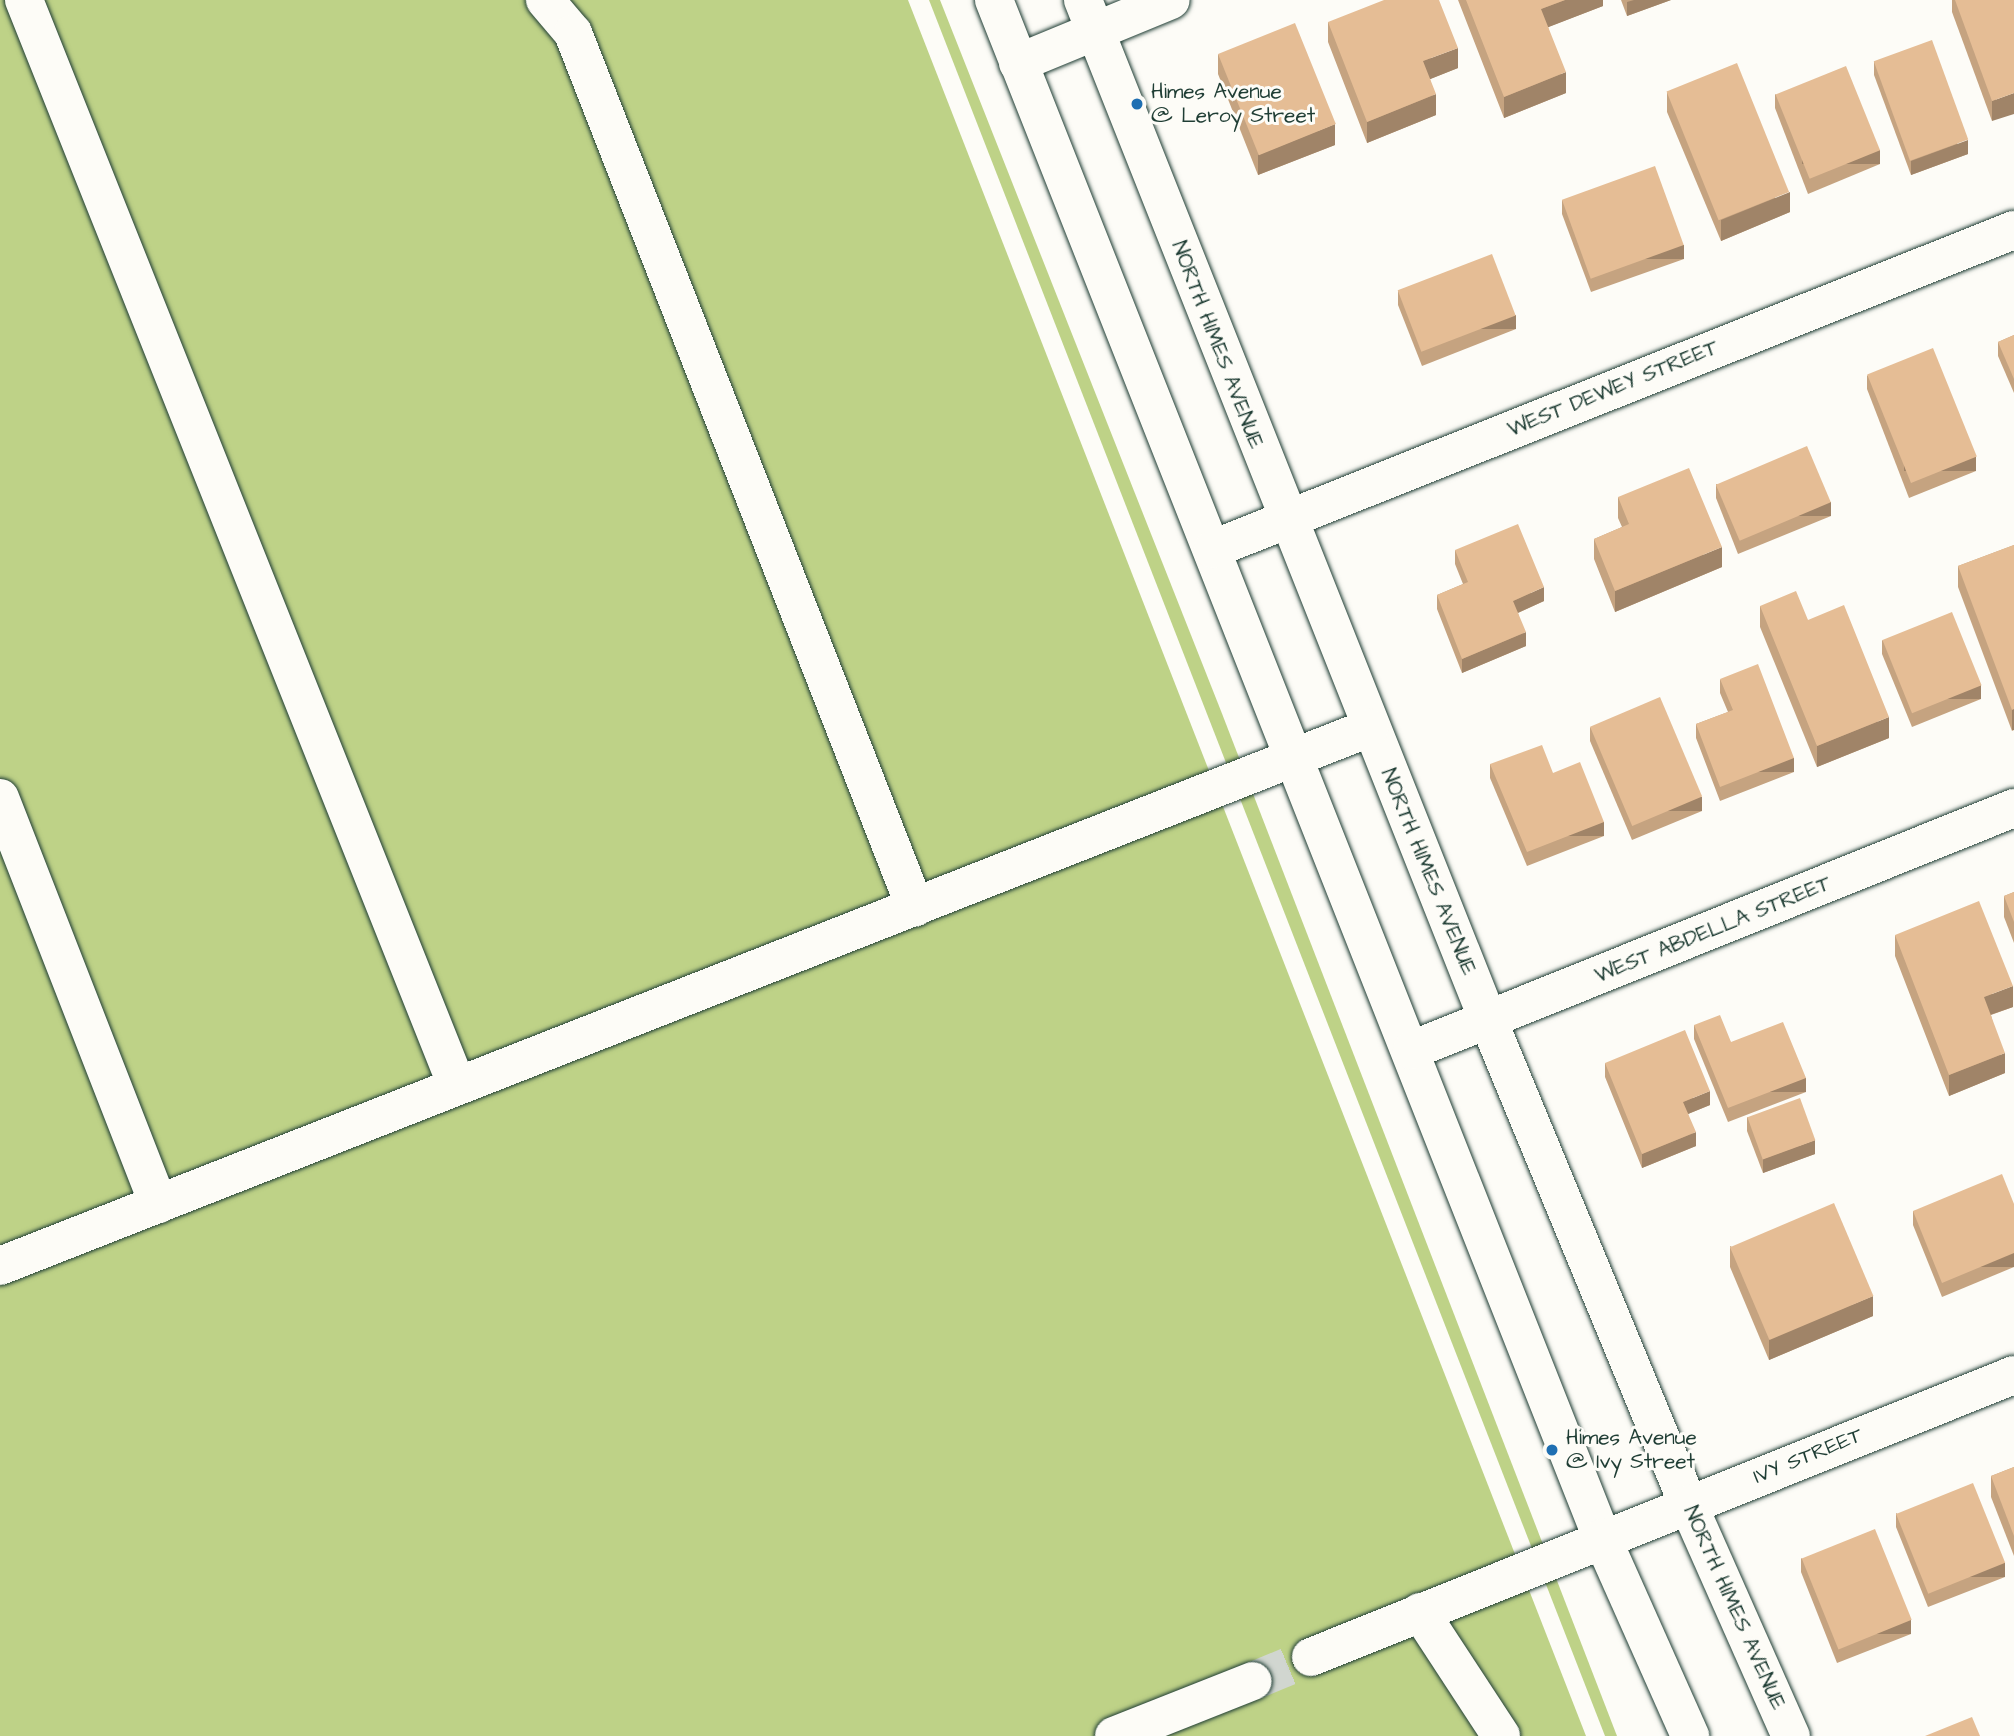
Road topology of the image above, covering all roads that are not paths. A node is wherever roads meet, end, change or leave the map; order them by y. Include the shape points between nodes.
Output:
1 (24, 0) edge
2 (545, 0) edge
3 (993, 0) edge
4 (1171, 0) edge
5 (1089, 15) edge
6 (1018, 63) junction
7 (2014, 230) edge
8 (1285, 520) junction
9 (1213, 549) junction
10 (1369, 728) junction
11 (1294, 757) junction
12 (0, 798) edge
13 (2014, 808) edge
14 (915, 907) junction
15 (1488, 1020) junction
16 (1412, 1050) junction
17 (457, 1086) junction
18 (158, 1204) junction
19 (0, 1266) edge
20 (2014, 1375) edge
21 (1688, 1503) junction
22 (1602, 1538) junction
23 (1420, 1612) junction
24 (1311, 1657) tunnel mouth
25 (1252, 1681) tunnel mouth
26 (1114, 1736) edge
27 (1501, 1736) edge
28 (1690, 1736) edge
29 (1791, 1736) edge

1 - 17 street
2 - 14 street via 573,33
3 - 6 street
4 - 5 street
5 - 6 street
5 - 8 street, NORTH HIMES AVENUE
6 - 9 street
7 - 8 street, WEST DEWEY STREET
8 - 9 street, WEST DEWEY STREET
8 - 10 street, NORTH HIMES AVENUE
9 - 11 street
10 - 11 street
10 - 15 street, NORTH HIMES AVENUE
11 - 14 street
11 - 16 street
12 - 18 street
13 - 15 street, WEST ABDELLA STREET
14 - 17 street
15 - 16 street, WEST ABDELLA STREET
15 - 21 street, NORTH HIMES AVENUE
16 - 22 street
17 - 18 street
18 - 19 street
20 - 21 street, IVY STREET
21 - 22 street, IVY STREET
21 - 29 street, NORTH HIMES AVENUE
22 - 23 street, IVY STREET
22 - 28 street
23 - 24 street, IVY STREET
23 - 27 street
25 - 26 street

